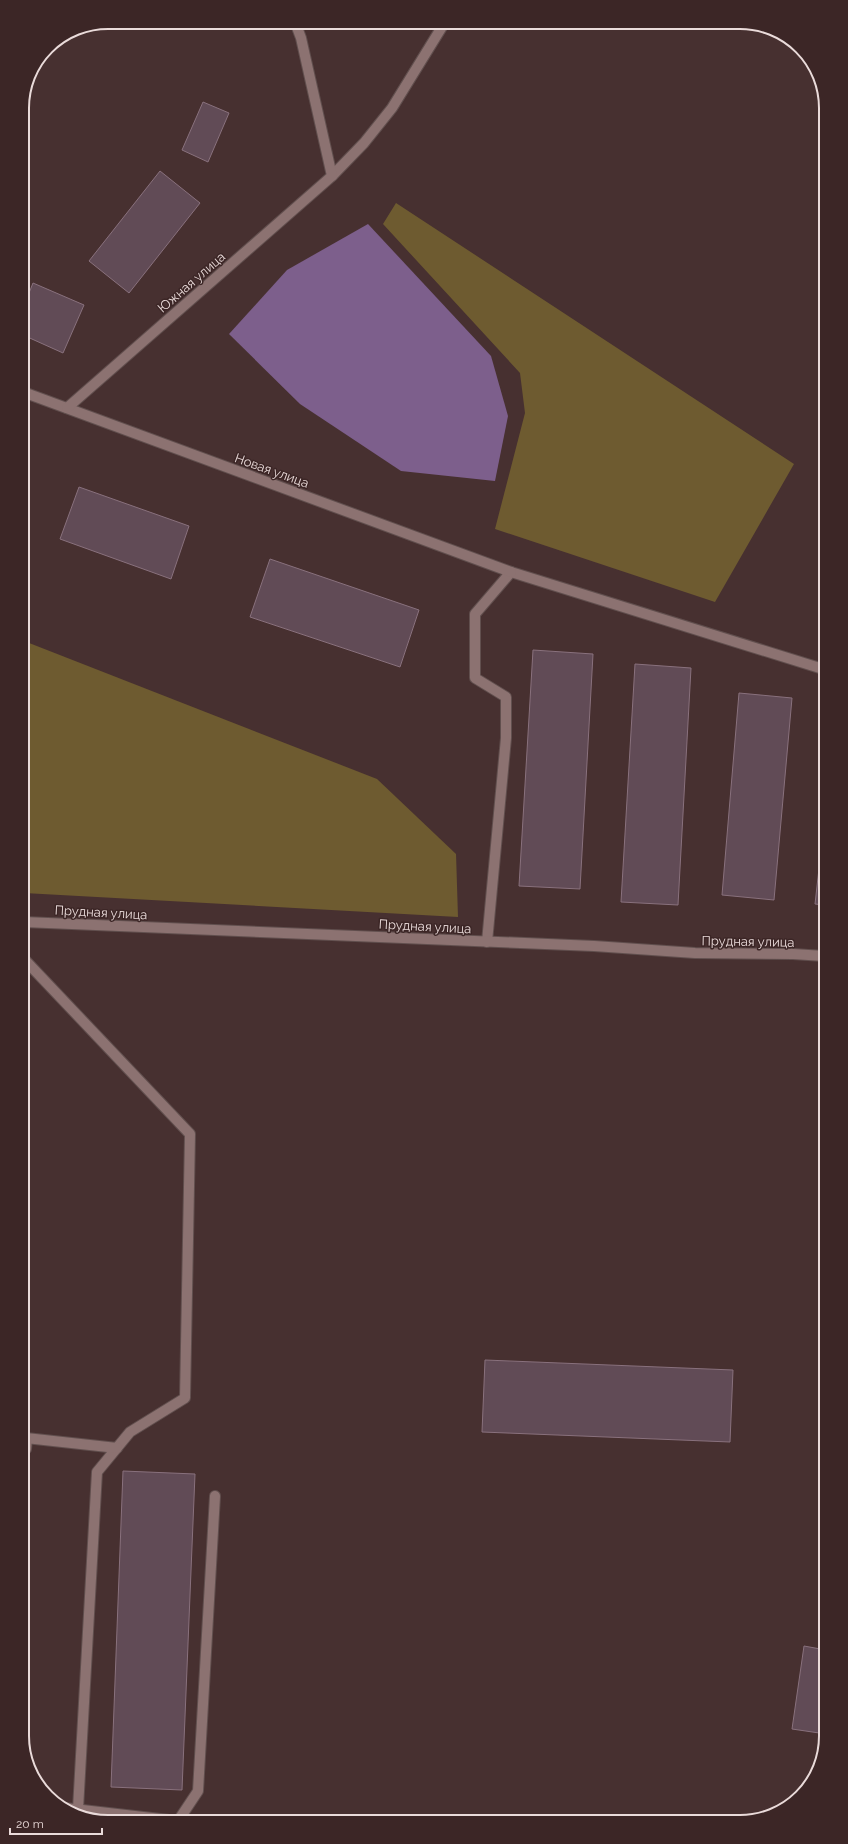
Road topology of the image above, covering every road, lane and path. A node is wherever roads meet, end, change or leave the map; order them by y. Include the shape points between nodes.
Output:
1 (297, 29) edge
2 (441, 29) edge
3 (332, 176) junction
4 (29, 394) edge
5 (67, 408) junction
6 (512, 572) junction
7 (819, 668) edge
8 (29, 922) edge
9 (487, 942) junction
10 (819, 956) edge
11 (29, 964) edge
12 (29, 1438) edge
13 (117, 1448) junction
14 (215, 1496) dead end
15 (79, 1809) edge
16 (87, 1812) edge
17 (119, 1815) edge
18 (182, 1815) edge

1 - 3 street
2 - 3 street, Южная улица via 392,108 364,143
3 - 5 street, Южная улица
4 - 5 street, Новая улица
5 - 6 street, Новая улица
6 - 7 street, Новая улица
6 - 9 street via 475,614 474,678 506,697 506,738
8 - 9 street, Прудная улица
9 - 10 street, Прудная улица via 695,953
11 - 13 street via 190,1134 185,1398 130,1432
12 - 13 street
13 - 15 street via 97,1472
14 - 18 street via 198,1791
16 - 17 street

